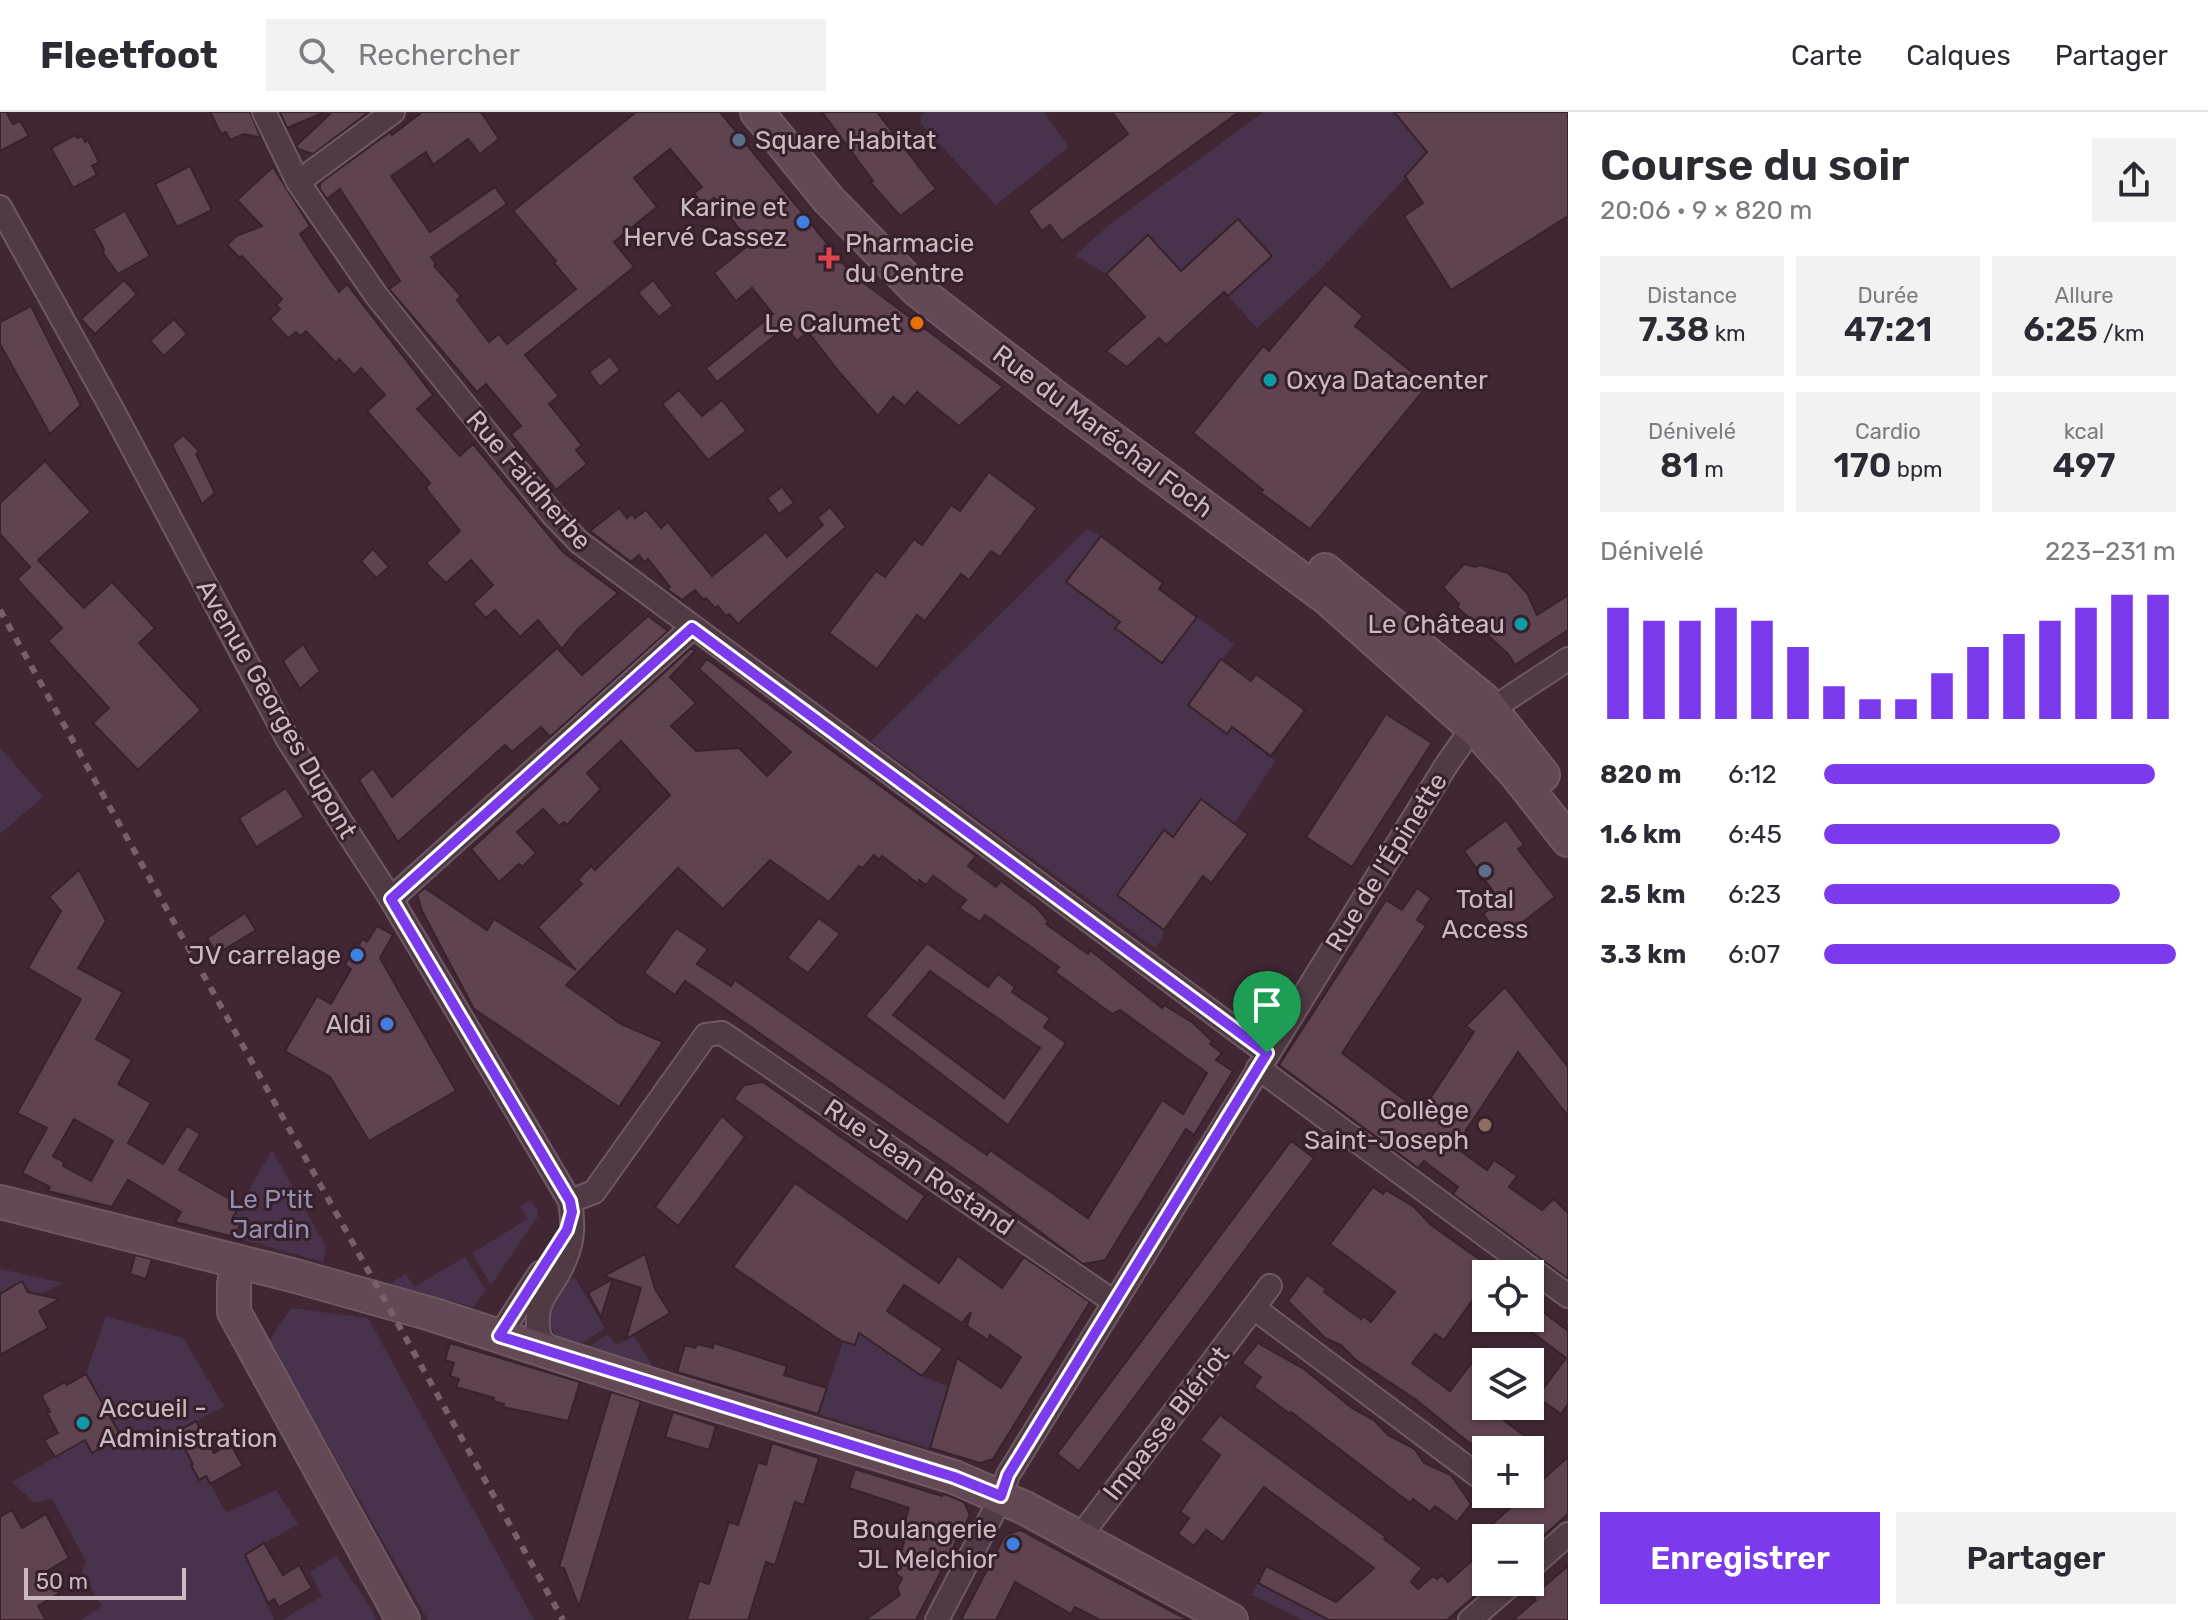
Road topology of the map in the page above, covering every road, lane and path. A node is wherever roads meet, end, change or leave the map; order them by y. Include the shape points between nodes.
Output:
1 (264, 112) edge
2 (393, 112) edge
3 (757, 112) edge
4 (774, 112) edge
5 (298, 182) junction
6 (0, 207) edge
7 (692, 628) junction
8 (1568, 659) edge
9 (1483, 718) junction
10 (1568, 808) edge
11 (1568, 840) edge
12 (391, 899) junction
13 (1262, 1060) junction
14 (0, 1202) edge
15 (571, 1207) junction
16 (238, 1262) junction
17 (1270, 1286) dead end
18 (1568, 1296) edge
19 (1114, 1302) junction
20 (1254, 1308) junction
21 (499, 1336) junction
22 (558, 1355) junction
23 (1472, 1471) edge
24 (1001, 1496) junction
25 (1568, 1534) edge
26 (1079, 1538) junction
27 (1544, 1555) edge
28 (1498, 1596) edge
29 (403, 1620) edge
30 (937, 1620) edge
31 (1231, 1620) edge
32 (1470, 1620) edge

1 - 5 street, Rue Faidherbe
2 - 5 street
3 - 9 main road, Rue du Maréchal Foch via 829,200 917,290
4 - 9 main road, Rue du Maréchal Foch via 896,248 1454,673
5 - 7 street, Rue Faidherbe via 391,315 554,516 590,552
6 - 12 street, Avenue Georges Dupont via 288,740
7 - 12 street
7 - 13 street, Rue Faidherbe
8 - 9 street
9 - 10 main road
9 - 11 main road via 1516,774
9 - 13 street, Rue de l'Épinette via 1447,764
12 - 15 street, Avenue Georges Dupont
13 - 18 street, Rue Faidherbe
13 - 19 street, Rue de l'Épinette
14 - 16 main road
15 - 19 street, Rue Jean Rostand via 594,1192 706,1035 722,1033
15 - 21 street via 563,1237
15 - 22 street via 574,1222 566,1259 537,1311 540,1339
16 - 21 main road
16 - 29 main road via 234,1312
17 - 20 street, Impasse Blériot
19 - 24 street, Rue de l'Épinette via 1008,1475
20 - 23 street
20 - 26 street, Impasse Blériot
21 - 22 main road
22 - 24 main road via 940,1472
24 - 26 main road
24 - 30 street, Rue de l'Épinette
25 - 27 street
26 - 31 main road
28 - 32 street

